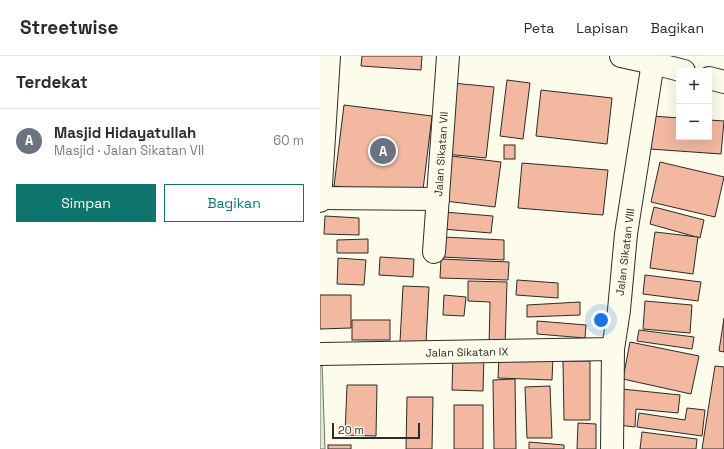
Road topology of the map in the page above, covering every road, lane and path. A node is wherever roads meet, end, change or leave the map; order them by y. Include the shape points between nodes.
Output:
1 (329, 56) edge
2 (448, 56) edge
3 (621, 56) edge
4 (654, 59) edge
5 (676, 68) edge
6 (712, 79) edge
7 (724, 82) edge
8 (320, 198) edge
9 (438, 198) junction
10 (320, 202) edge
11 (434, 252) dead end
12 (613, 349) junction
13 (320, 354) edge
14 (612, 449) edge

1 - 8 street
2 - 9 street, Jalan Sikatan VII
3 - 4 street
4 - 5 street
4 - 12 street, Jalan Sikatan VIII via 626,234
6 - 7 street
8 - 9 street
8 - 10 street
9 - 11 street, Jalan Sikatan VII
12 - 13 street, Jalan Sikatan IX
12 - 14 street, Jalan Sikatan VIII

